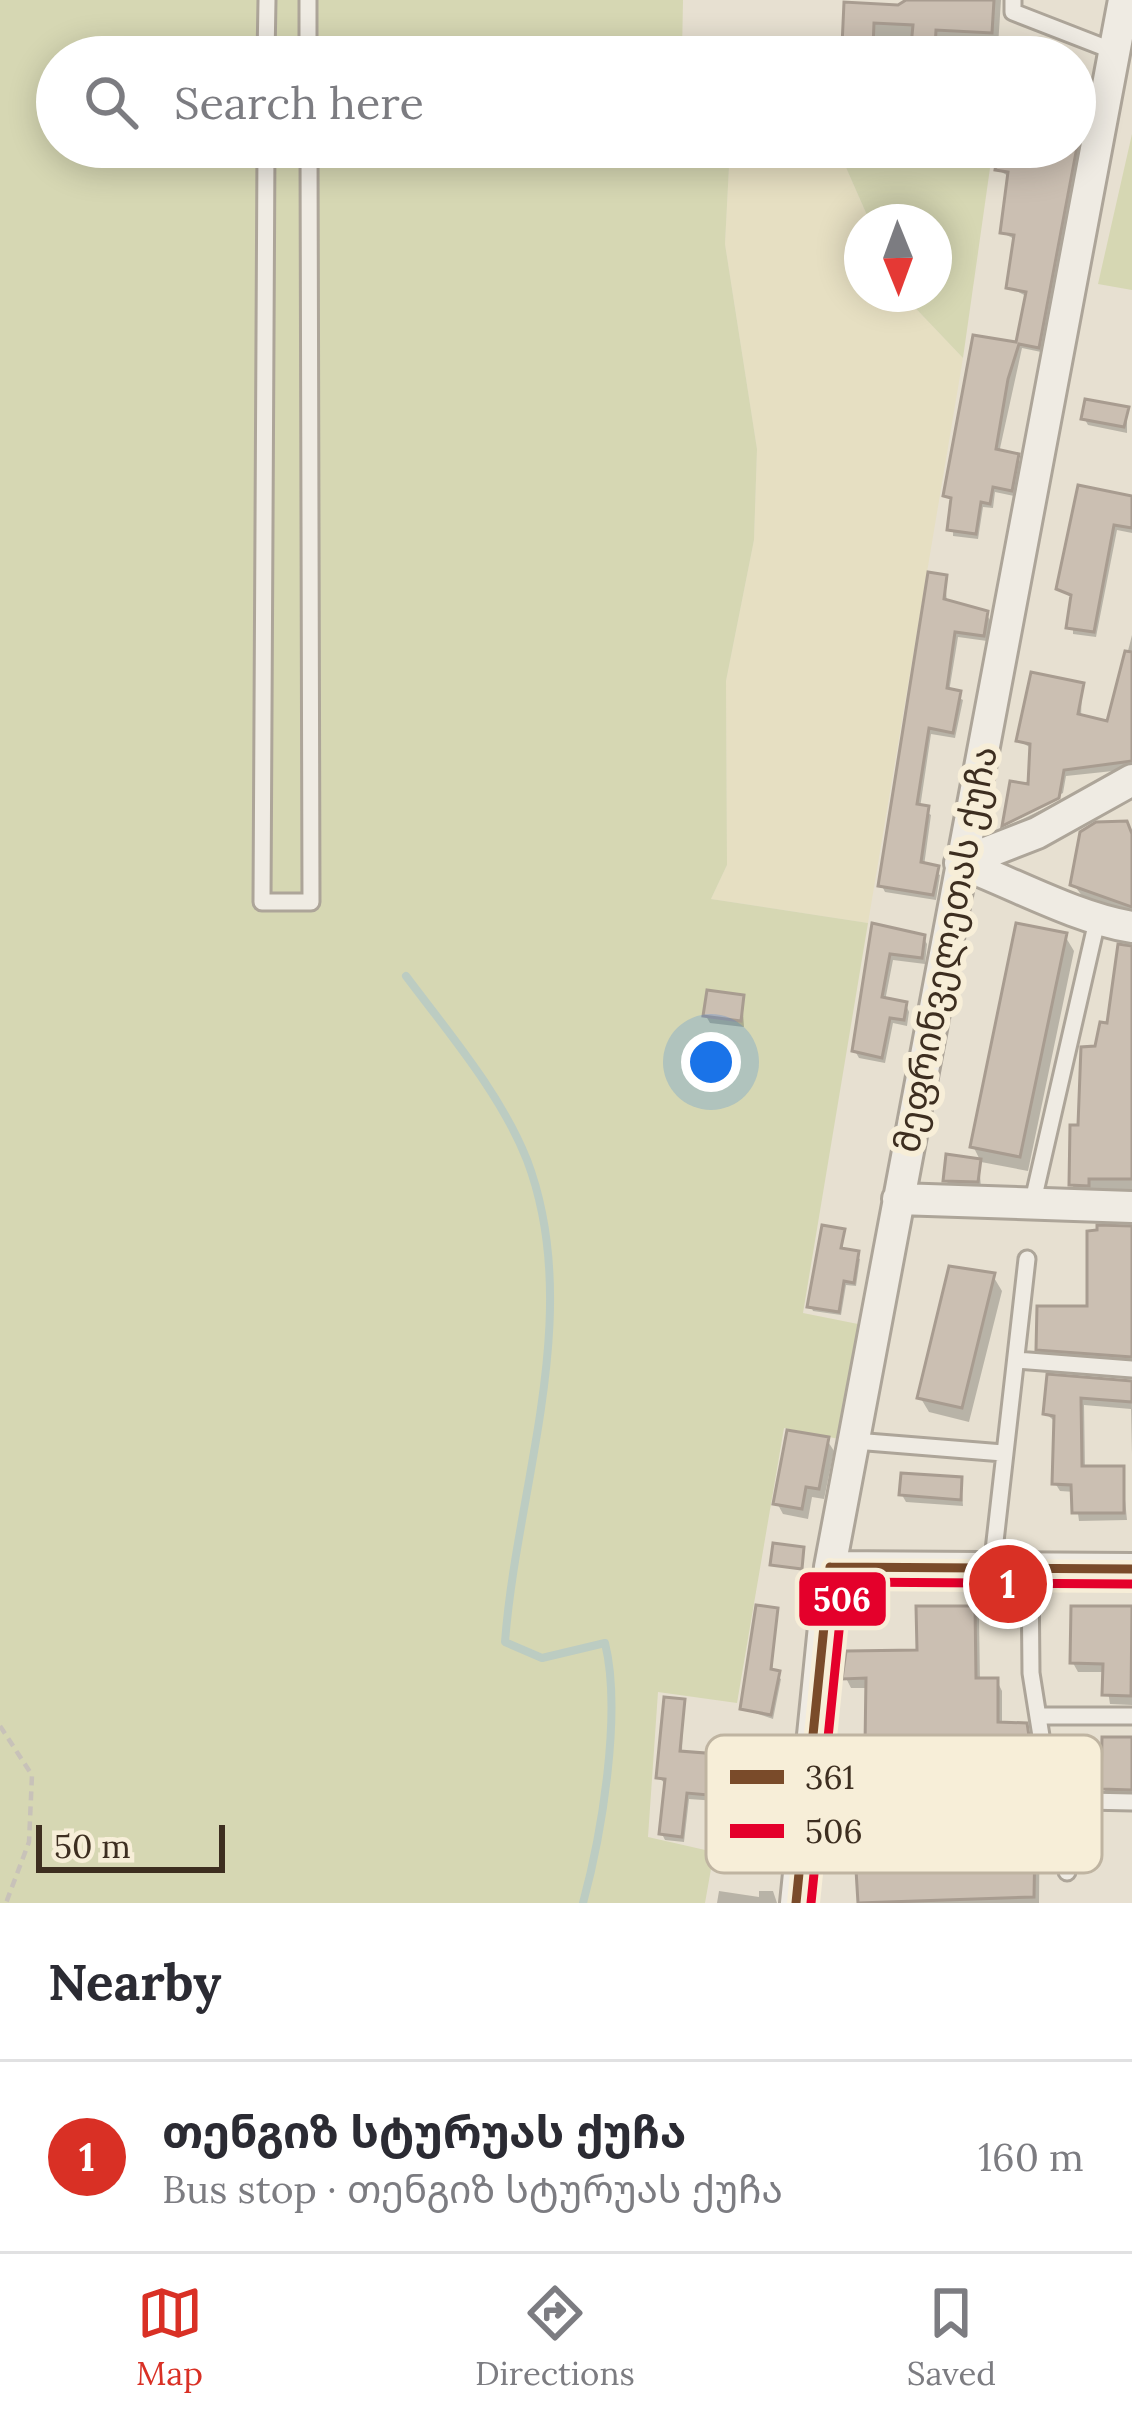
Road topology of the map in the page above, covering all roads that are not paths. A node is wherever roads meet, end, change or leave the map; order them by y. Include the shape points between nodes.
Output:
1 (267, 0) edge
2 (308, 0) edge
3 (1013, 0) edge
4 (1124, 0) edge
5 (266, 36) edge
6 (308, 36) edge
7 (1061, 36) edge
8 (1120, 65) edge
9 (266, 168) edge
10 (309, 168) edge
11 (1132, 780) edge
12 (960, 862) junction
13 (1097, 921) junction
14 (1132, 927) edge
15 (898, 1199) junction
16 (1032, 1205) junction
17 (1132, 1207) edge
18 (1027, 1259) dead end
19 (1016, 1360) junction
20 (1132, 1369) edge
21 (855, 1441) junction
22 (1004, 1453) junction
23 (830, 1567) junction
24 (992, 1568) junction
25 (1030, 1568) junction
26 (1132, 1568) edge
27 (1041, 1716) junction
28 (1132, 1716) edge
29 (813, 1735) edge
30 (1043, 1735) edge
31 (1102, 1801) edge
32 (1132, 1802) edge
33 (799, 1873) edge
34 (796, 1903) edge

1 - 5 lane
2 - 6 lane
3 - 7 lane via 1013,12
4 - 8 street, მეფრინველეთას ქუჩა
8 - 12 street, მეფრინველეთას ქუჩა
9 - 10 lane via 262,902 311,902
11 - 12 street via 1037,833
12 - 13 street
12 - 15 street, მეფრინველეთას ქუჩა
13 - 14 street
13 - 16 lane
15 - 16 street
15 - 21 street, მეფრინველეთას ქუჩა
16 - 17 street
18 - 19 lane
19 - 20 lane
19 - 22 lane
21 - 22 lane
21 - 23 street, მეფრინველეთას ქუჩა
22 - 24 lane
23 - 24 street
23 - 29 street, მეფრინველეთას ქუჩა
24 - 25 street
25 - 26 street
25 - 27 lane via 1031,1673
27 - 28 lane
27 - 30 lane
31 - 32 lane
33 - 34 street, მეფრინველეთას ქუჩა

